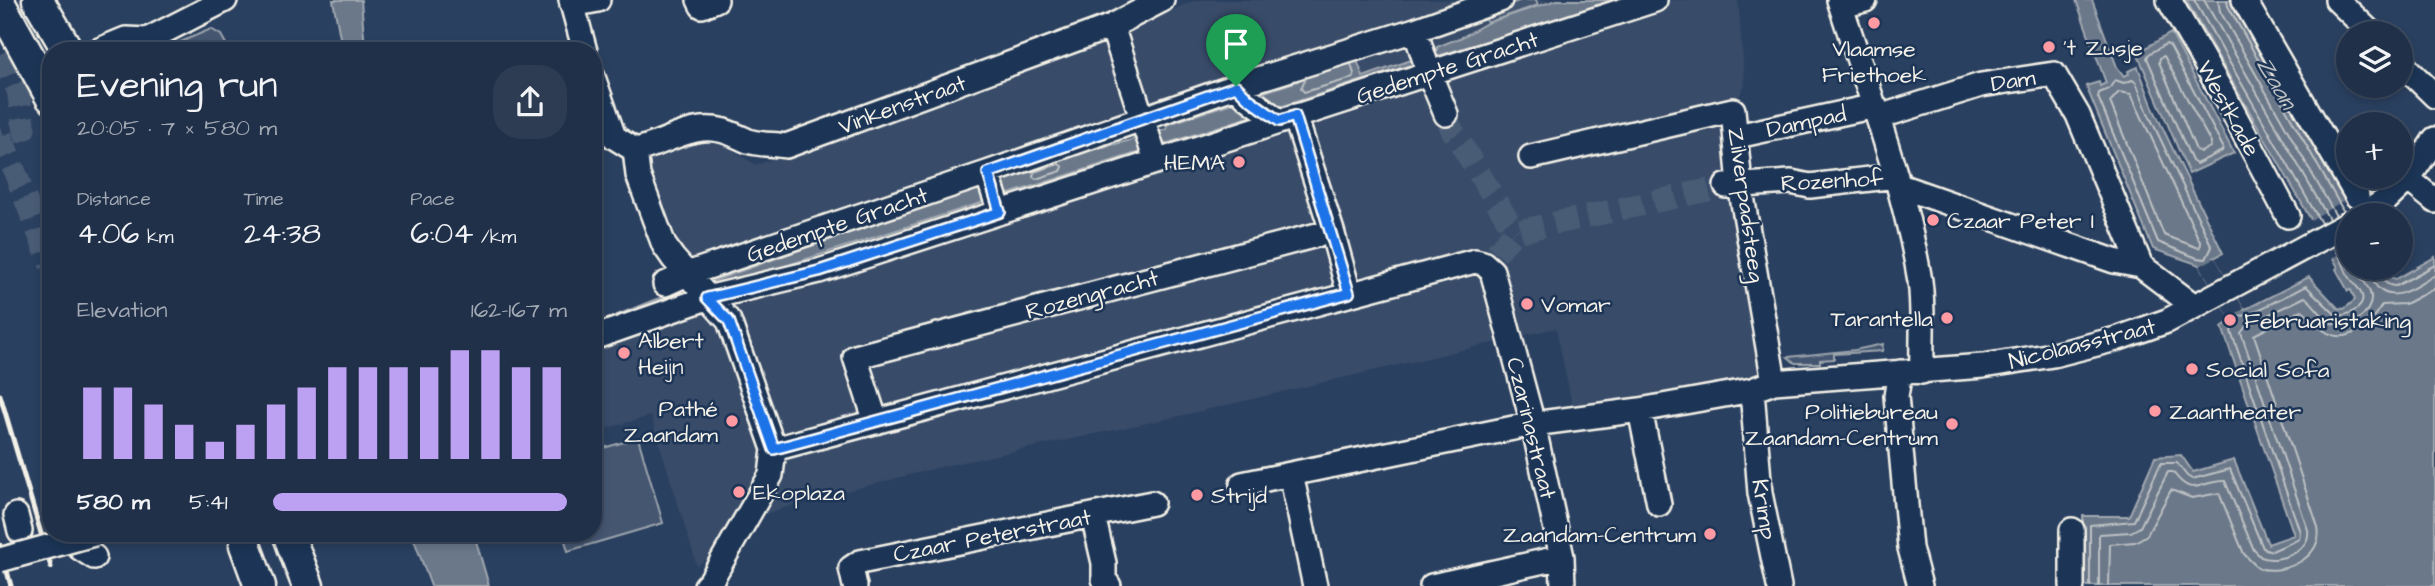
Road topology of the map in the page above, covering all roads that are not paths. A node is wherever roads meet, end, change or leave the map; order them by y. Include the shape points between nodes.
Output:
1 (38, 0) edge
2 (225, 0) edge
3 (598, 0) edge
4 (699, 0) edge
5 (716, 0) edge
6 (1162, 0) edge
7 (1500, 0) edge
8 (1655, 0) edge
9 (1865, 0) edge
10 (2169, 0) edge
11 (2244, 0) edge
12 (2337, 0) edge
13 (572, 3) edge
14 (1840, 3) edge
15 (0, 4) edge
16 (2359, 21) edge
17 (1112, 26) junction
18 (63, 42) edge
19 (147, 42) edge
20 (583, 42) edge
21 (1423, 53) junction
22 (42, 73) edge
23 (2413, 75) edge
24 (2435, 96) edge
25 (602, 102) edge
26 (1265, 107) junction
27 (1877, 112) junction
28 (1446, 114) tunnel mouth
29 (1737, 136) junction
30 (2435, 139) edge
31 (1149, 141) junction
32 (635, 150) junction
33 (1531, 157) dead end
34 (2413, 172) edge
35 (1898, 181) junction
36 (2413, 184) edge
37 (1733, 185) junction
38 (2398, 189) edge
39 (994, 191) junction
40 (2435, 201) edge
41 (2358, 203) edge
42 (2373, 203) edge
43 (2336, 230) edge
44 (1332, 231) junction
45 (2312, 243) junction
46 (2141, 266) junction
47 (665, 284) dead end
48 (698, 288) junction
49 (1349, 293) junction
50 (2194, 306) junction
51 (602, 334) edge
52 (1911, 372) junction
53 (1774, 382) junction
54 (1752, 390) junction
55 (1640, 410) junction
56 (876, 422) junction
57 (1534, 424) junction
58 (774, 449) junction
59 (1291, 474) junction
60 (1242, 485) dead end
61 (1152, 503) dead end
62 (1659, 504) dead end
63 (1093, 516) junction
64 (2072, 530) dead end
65 (65, 542) edge
66 (82, 542) edge
67 (298, 542) edge
68 (245, 545) dead end
69 (93, 557) dead end
70 (1562, 557) junction
71 (0, 561) edge
72 (307, 582) edge
73 (708, 584) edge
74 (260, 586) edge
75 (855, 586) edge
76 (1109, 586) edge
77 (1315, 586) edge
78 (1432, 586) edge
79 (1563, 586) edge
80 (1779, 586) edge
81 (1920, 586) edge
82 (2072, 586) edge

1 - 18 main road
2 - 19 street
3 - 13 street
4 - 5 street via 702,6
6 - 17 street, Vinkenstraat
7 - 21 street, Gedempte Gracht
8 - 21 street, Gedempte Gracht
9 - 14 street
10 - 45 street, Westkade via 2289,218
11 - 41 street
12 - 16 street
13 - 20 street
14 - 27 street
15 - 22 main road
17 - 31 street
17 - 32 street, Vinkenstraat via 786,146 750,141 713,128
21 - 26 street, Gedempte Gracht
21 - 26 street, Gedempte Gracht
21 - 28 street
23 - 24 street
25 - 32 street via 614,136
26 - 31 street, Gedempte Gracht
26 - 31 street, Gedempte Gracht
26 - 44 street
27 - 29 street, Dampad
27 - 35 street
27 - 46 street, Dam via 1981,85 2054,74 2078,115
29 - 33 street, Zilverpadsteeg via 1733,110
29 - 37 street, Zilverpadsteeg
30 - 34 street
31 - 39 street, Gedempte Gracht
31 - 39 street, Gedempte Gracht
32 - 48 street via 638,175 664,245
35 - 37 street, Rozenhof
35 - 46 street via 2114,261
35 - 52 street via 1920,284
36 - 40 street
37 - 53 street, Zilverpadsteeg
38 - 42 street via 2386,200
39 - 48 street, Gedempte Gracht
39 - 48 street, Gedempte Gracht via 819,271
43 - 45 street, Nicolaasstraat
44 - 49 street
44 - 56 street, Rozengracht via 855,357
45 - 50 street, Nicolaasstraat
46 - 50 street
47 - 48 street
48 - 51 street
48 - 58 street via 729,321
49 - 56 street
49 - 57 street, Czarinastraat via 1475,261 1490,262
50 - 52 street, Nicolaasstraat via 2116,339 2053,355
52 - 53 street
52 - 81 street via 1896,396 1910,548
53 - 54 street
54 - 55 street
54 - 80 street, Krimp via 1760,493
55 - 57 street
55 - 62 street
56 - 58 street
57 - 59 street
57 - 70 street, Czarinastraat
58 - 73 street via 771,475
59 - 60 street
59 - 77 street
61 - 63 street, Czaar Peterstraat
63 - 75 street, Czaar Peterstraat via 860,562 851,568
63 - 76 street
64 - 82 street
65 - 71 street, bridge
66 - 69 street via 80,548
67 - 72 main road
68 - 74 main road
70 - 78 street
70 - 79 street, Czarinastraat

